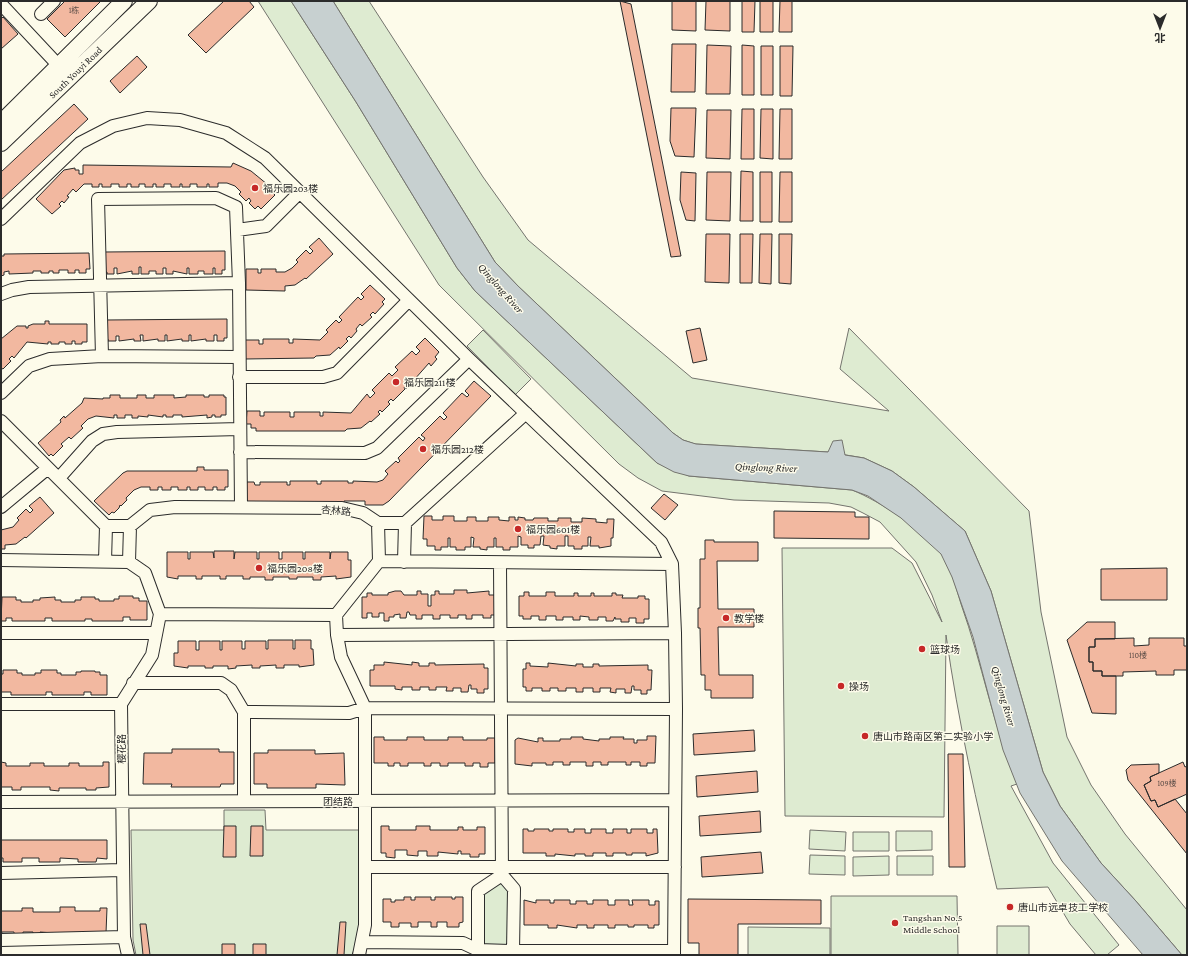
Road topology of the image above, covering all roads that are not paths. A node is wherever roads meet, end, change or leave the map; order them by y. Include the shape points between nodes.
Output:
1 (54, 1) edge
2 (124, 1) edge
3 (149, 1) edge
4 (1, 4) edge
5 (41, 14) dead end
6 (59, 66) junction
7 (1, 123) edge
8 (1, 143) edge
9 (299, 193) junction
10 (1, 219) edge
11 (237, 230) junction
12 (239, 283) junction
13 (100, 286) junction
14 (1, 294) edge
15 (409, 300) junction
16 (102, 356) junction
17 (239, 357) junction
18 (469, 359) junction
19 (239, 377) junction
20 (1, 393) edge
21 (526, 413) junction
22 (1, 421) edge
23 (240, 428) junction
24 (240, 452) junction
25 (48, 468) junction
26 (58, 478) junction
27 (1, 507) edge
28 (240, 507) junction
29 (378, 523) junction
30 (405, 523) junction
31 (106, 526) junction
32 (130, 526) junction
33 (1, 560) edge
34 (105, 561) junction
35 (379, 561) junction
36 (130, 562) junction
37 (404, 562) junction
38 (500, 564) junction
39 (672, 564) junction
40 (160, 614) junction
41 (336, 615) junction
42 (1, 633) edge
43 (156, 633) junction
44 (674, 633) junction
45 (337, 635) junction
46 (501, 635) junction
47 (134, 683) junction
48 (1, 704) edge
49 (121, 704) junction
50 (365, 708) junction
51 (501, 709) junction
52 (676, 709) junction
53 (244, 712) junction
54 (502, 800) junction
55 (675, 800) junction
56 (121, 801) junction
57 (244, 801) junction
58 (366, 801) junction
59 (1, 802) edge
60 (366, 867) junction
61 (675, 867) junction
62 (122, 870) junction
63 (502, 871) junction
64 (1, 873) edge
65 (124, 937) junction
66 (1, 940) edge
67 (362, 942) junction
68 (513, 951) junction
69 (478, 952) edge
70 (674, 953) edge
71 (128, 955) edge
72 (359, 955) edge

1 - 5 street
2 - 6 main road, South Youyi Road
3 - 8 main road, South Youyi Road
4 - 6 street
6 - 7 main road, South Youyi Road
9 - 10 street via 265,158 226,133 180,120 147,118 113,126 80,143
9 - 11 street via 266,226
9 - 15 street
11 - 12 street
11 - 13 street via 236,207 216,198 98,199
12 - 13 street
12 - 17 street
13 - 14 street via 28,287
13 - 16 street
15 - 18 street
15 - 19 street via 337,374 323,377
16 - 17 street
16 - 20 street via 38,362 29,366
17 - 19 street
18 - 21 street
18 - 24 street via 377,448 366,453
19 - 23 street
21 - 30 street
21 - 39 street via 661,542
22 - 25 street
23 - 24 street
23 - 26 street via 103,434 92,441
24 - 28 street
25 - 26 street
25 - 27 street
26 - 31 street
28 - 29 street, 杏林路 via 342,508 363,513
28 - 32 street, 杏林路 via 174,507 150,510
29 - 30 street
29 - 35 street
30 - 37 street
31 - 32 street
31 - 34 street
32 - 36 street
33 - 34 street
34 - 36 street
35 - 37 street
35 - 41 street
36 - 40 street via 145,572
37 - 38 street
38 - 39 street
38 - 46 street
39 - 44 street
40 - 41 street
40 - 43 street
41 - 45 street
42 - 43 street
43 - 47 street via 152,655
44 - 46 street
44 - 52 street
45 - 46 street
45 - 50 street via 340,657
46 - 51 street
47 - 49 street
47 - 53 street via 221,683 232,690
48 - 49 street
49 - 56 street, 樱花路
50 - 51 street
50 - 53 street via 349,713
50 - 58 street
51 - 52 street
51 - 54 street
52 - 55 street
53 - 57 street
54 - 55 street, 团结路
54 - 58 street, 团结路
54 - 63 street
55 - 61 street
56 - 57 street, 团结路
56 - 59 street, 团结路
56 - 62 street, 樱花路
57 - 58 street, 团结路
58 - 60 street
60 - 63 street
60 - 67 street via 365,925
61 - 63 street
61 - 70 street
62 - 64 street
62 - 65 street, 樱花路
63 - 68 street via 514,889
63 - 69 street via 478,891
65 - 66 street
65 - 71 street, 樱花路
67 - 69 street via 463,943
67 - 72 street
68 - 69 street
68 - 70 street

